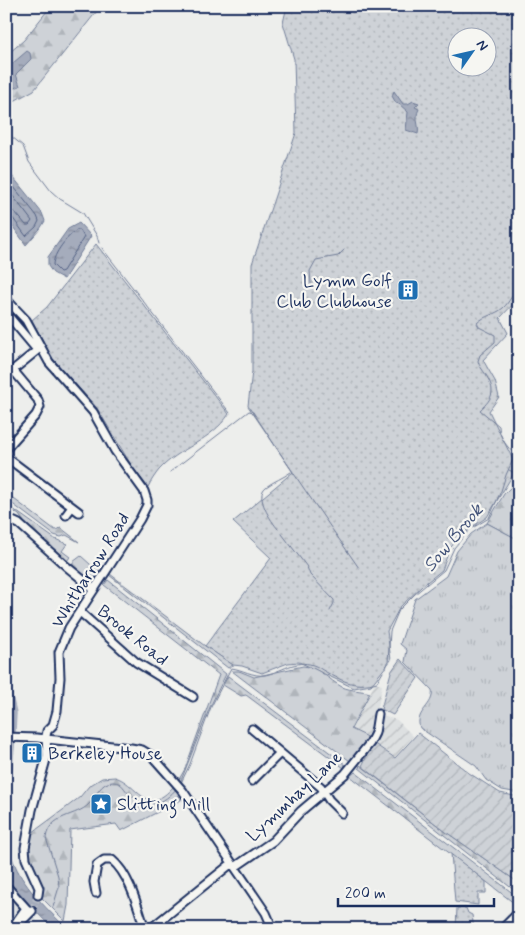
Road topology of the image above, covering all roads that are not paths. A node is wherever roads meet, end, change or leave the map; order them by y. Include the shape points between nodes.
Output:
1 (6, 299) edge
2 (6, 313) edge
3 (38, 349) junction
4 (10, 371) edge
5 (6, 449) edge
6 (6, 457) edge
7 (72, 507) junction
8 (79, 512) dead end
9 (66, 515) dead end
10 (6, 518) edge
11 (94, 589) junction
12 (80, 612) junction
13 (194, 697) dead end
14 (378, 714) dead end
15 (252, 729) dead end
16 (6, 737) edge
17 (46, 739) junction
18 (280, 754) junction
19 (252, 781) dead end
20 (323, 792) junction
21 (342, 813) dead end
22 (234, 865) junction
23 (8, 888) dead end
24 (96, 893) dead end
25 (38, 895) tunnel mouth
26 (32, 911) tunnel mouth
27 (519, 912) edge
28 (12, 929) edge
29 (146, 929) edge
30 (150, 929) edge
31 (273, 929) edge
32 (502, 929) edge

1 - 3 street, Whitbarrow Road via 26,320
2 - 3 street
3 - 4 street
3 - 11 street, Whitbarrow Road via 93,412 146,496 147,505 140,519
4 - 5 street via 38,400 40,408
6 - 7 street
7 - 8 street
7 - 9 street
10 - 11 street via 19,524
11 - 12 street, Whitbarrow Road
12 - 13 street, Brook Road via 136,662
12 - 17 street, Whitbarrow Road via 65,635 59,652 60,694 53,725
14 - 20 street, Lymmhay Lane via 370,743 338,781
15 - 18 street
16 - 17 street
17 - 22 street via 142,750 152,756 178,786
17 - 25 street, Whitbarrow Road via 47,756 32,810 25,854 39,888
18 - 19 street
18 - 20 street via 322,786
20 - 21 street
20 - 22 street, Lymmhay Lane via 273,841
22 - 30 street, Lymmhay Lane
22 - 31 street
23 - 28 street via 26,908
24 - 29 street via 97,865 104,860 112,860 131,889
26 - 28 street
27 - 32 street

